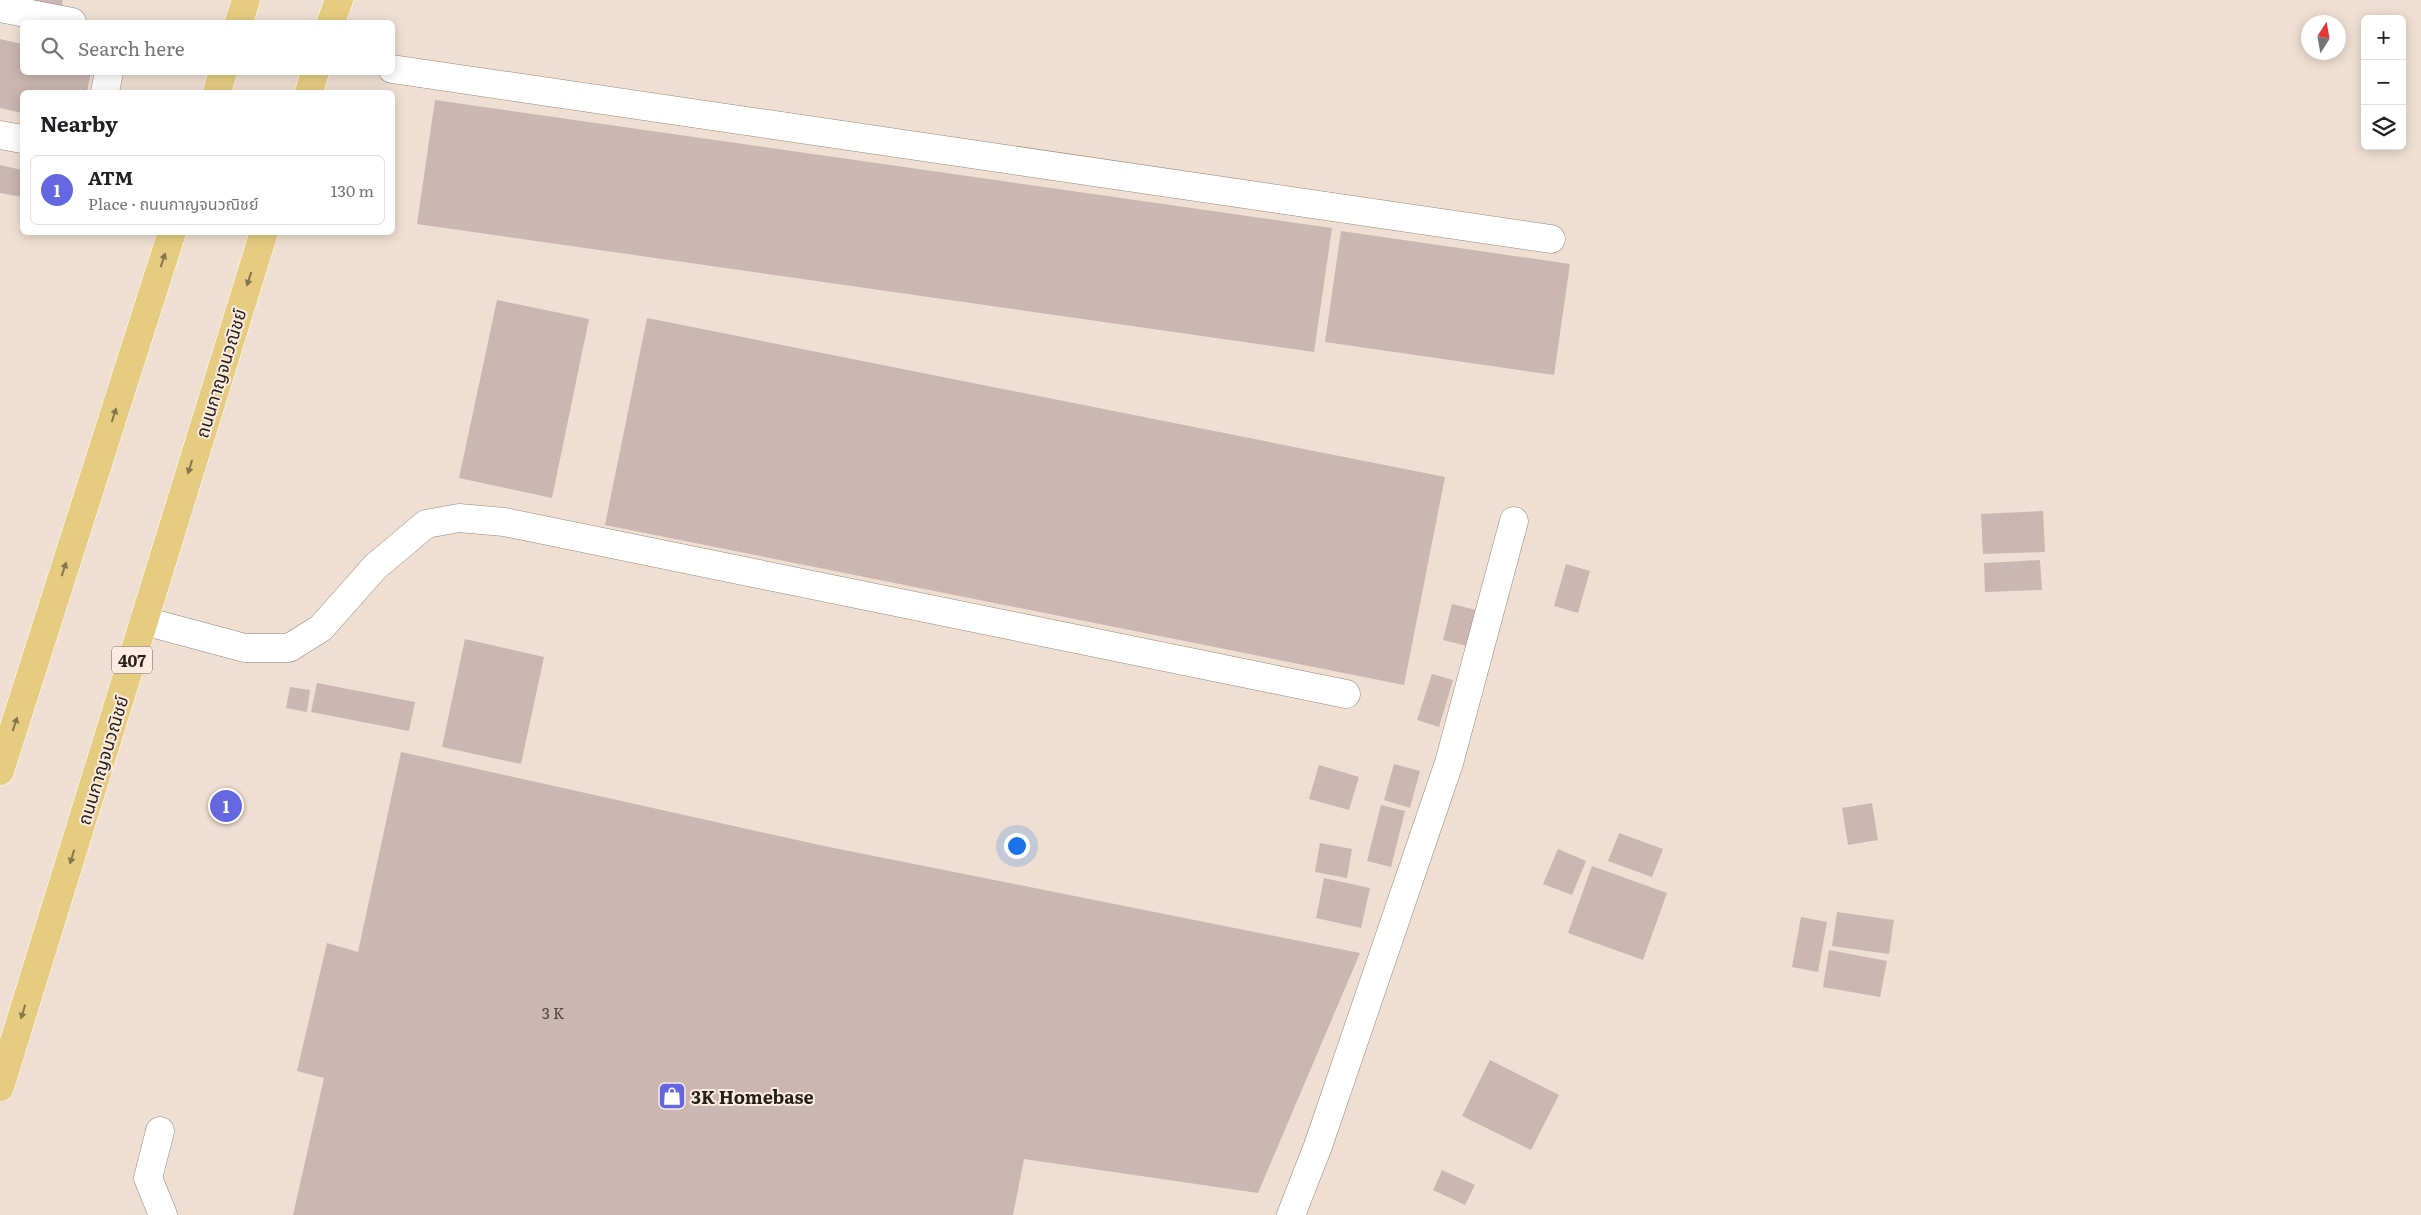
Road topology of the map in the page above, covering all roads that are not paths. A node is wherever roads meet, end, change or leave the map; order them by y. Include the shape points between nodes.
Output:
1 (246, 0) edge
2 (338, 0) edge
3 (0, 8) edge
4 (62, 20) edge
5 (240, 20) edge
6 (332, 20) edge
7 (395, 69) edge
8 (108, 75) edge
9 (222, 75) edge
10 (314, 75) edge
11 (105, 90) edge
12 (218, 90) edge
13 (310, 90) edge
14 (0, 135) edge
15 (20, 139) edge
16 (171, 235) edge
17 (263, 235) edge
18 (1551, 239) dead end
19 (1514, 522) dead end
20 (144, 621) junction
21 (1346, 694) dead end
22 (0, 771) edge
23 (0, 1087) edge
24 (160, 1131) dead end
25 (163, 1215) edge
26 (1291, 1215) edge

1 - 5 main road
2 - 6 main road
3 - 4 street
7 - 18 street
8 - 11 street
9 - 12 main road
10 - 13 main road
14 - 15 street
22 -> 16 main road
17 -> 20 main road, ถนนกาญจนวณิชย์ / 407
19 - 26 street via 1449,763 1318,1146
20 - 21 street via 245,648 289,648 321,628 375,567 426,524 459,518 514,524
20 -> 23 main road, ถนนกาญจนวณิชย์ / 407
24 - 25 street via 148,1178

